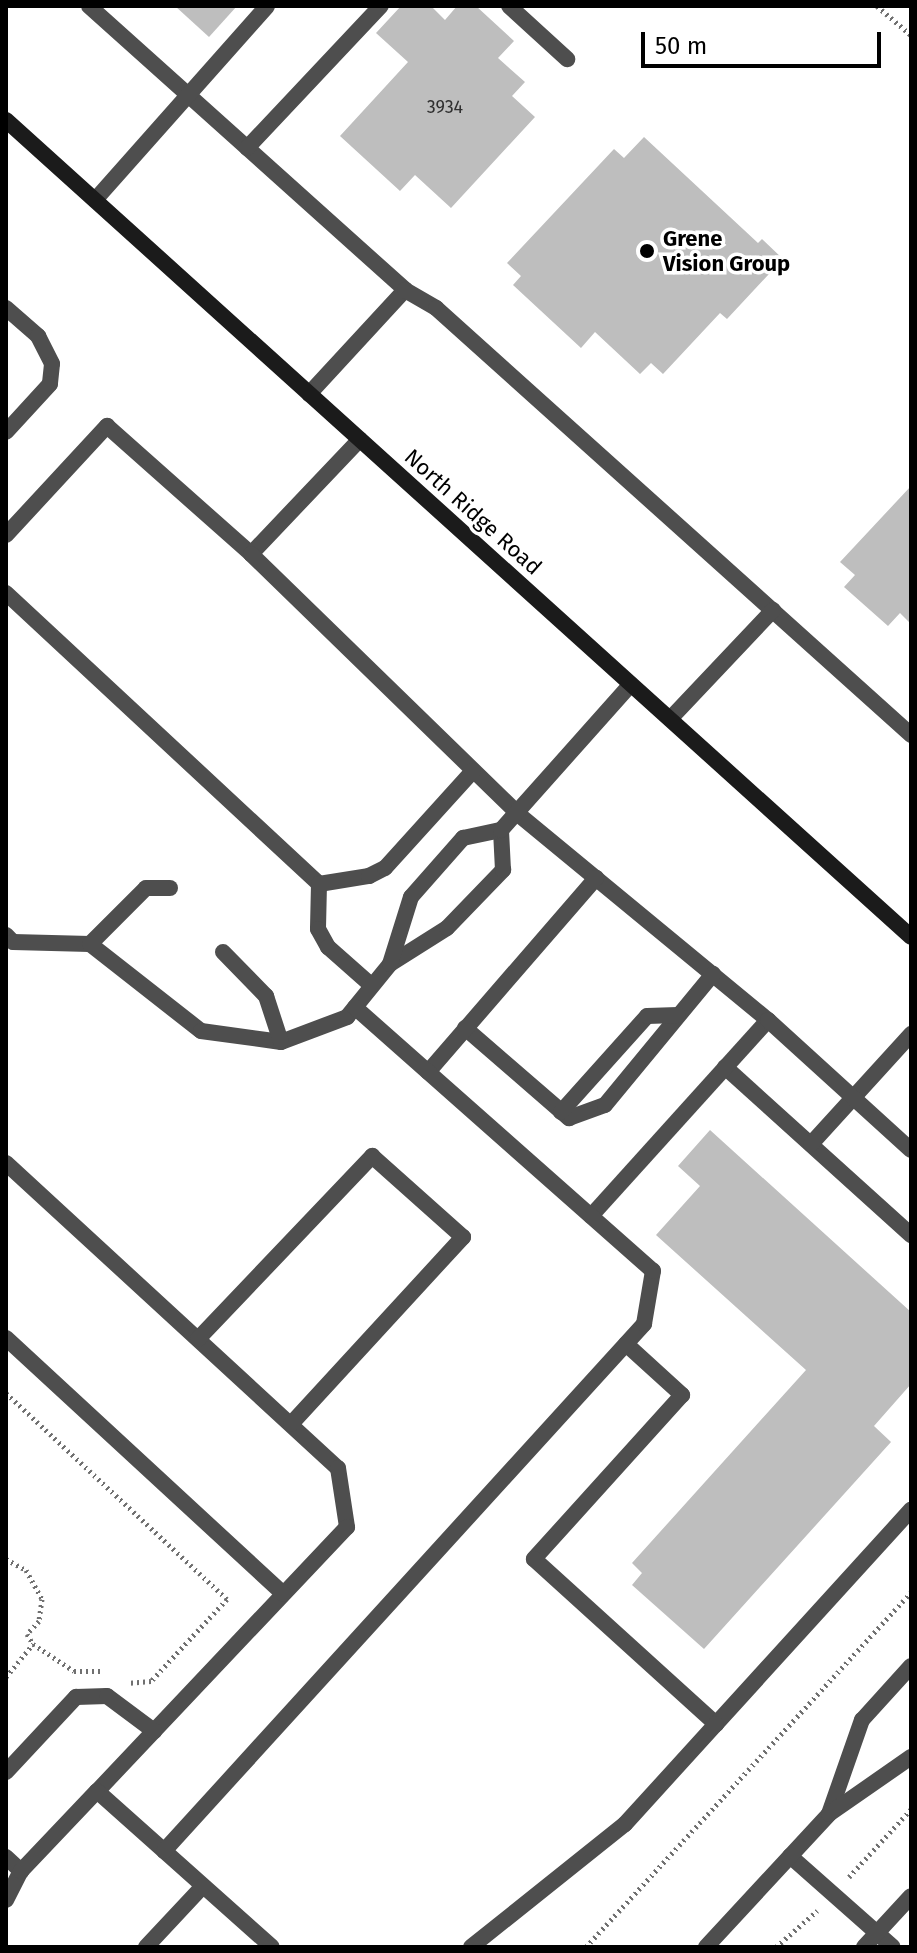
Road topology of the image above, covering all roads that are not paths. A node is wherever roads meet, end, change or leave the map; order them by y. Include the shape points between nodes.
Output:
1 (89, 6) edge
2 (267, 6) edge
3 (381, 6) edge
4 (509, 6) edge
5 (567, 59) dead end
6 (188, 95) junction
7 (6, 120) edge
8 (247, 148) junction
9 (95, 200) junction
10 (405, 290) junction
11 (6, 308) edge
12 (309, 394) junction
13 (6, 432) edge
14 (360, 439) junction
15 (6, 535) edge
16 (251, 554) junction
17 (6, 593) edge
18 (773, 610) junction
19 (631, 684) junction
20 (670, 719) junction
21 (911, 735) edge
22 (473, 771) junction
23 (518, 814) junction
24 (501, 830) junction
25 (596, 878) junction
26 (319, 884) junction
27 (170, 888) dead end
28 (911, 937) edge
29 (8, 942) edge
30 (90, 944) junction
31 (223, 952) dead end
32 (390, 964) junction
33 (713, 974) junction
34 (371, 985) junction
35 (355, 1007) junction
36 (678, 1015) junction
37 (768, 1020) junction
38 (465, 1028) junction
39 (911, 1034) edge
40 (281, 1042) junction
41 (725, 1067) junction
42 (428, 1072) junction
43 (853, 1098) junction
44 (561, 1112) junction
45 (811, 1144) junction
46 (911, 1150) edge
47 (6, 1163) edge
48 (591, 1216) junction
49 (911, 1235) edge
50 (6, 1338) edge
51 (198, 1339) junction
52 (626, 1344) junction
53 (291, 1424) junction
54 (911, 1510) edge
55 (283, 1594) junction
56 (911, 1666) edge
57 (716, 1724) junction
58 (154, 1731) junction
59 (911, 1757) edge
60 (6, 1772) edge
61 (97, 1791) junction
62 (829, 1814) junction
63 (164, 1851) junction
64 (790, 1856) junction
65 (6, 1857) edge
66 (21, 1871) junction
67 (203, 1886) junction
68 (911, 1896) edge
69 (6, 1900) edge
70 (878, 1933) junction
71 (146, 1947) edge
72 (272, 1947) edge
73 (471, 1947) edge
74 (706, 1947) edge
75 (864, 1947) edge
76 (893, 1947) edge

1 - 6 street
2 - 6 street
3 - 8 street
4 - 5 street
6 - 8 street
6 - 9 street
7 - 9 main road, North Ridge Road
8 - 10 street
9 - 12 main road, North Ridge Road
10 - 12 street
10 - 18 street via 436,308
11 - 13 street via 38,336 52,364 50,384
12 - 14 main road, North Ridge Road
14 - 16 street
14 - 19 main road, North Ridge Road
15 - 16 street via 107,426
16 - 22 street
17 - 26 street
18 - 20 street
18 - 21 street
19 - 20 main road, North Ridge Road
19 - 23 street
20 - 28 main road, North Ridge Road
22 - 23 street
22 - 26 street via 385,868 369,876
23 - 24 street
23 - 25 street
24 - 32 street via 463,838 411,897
24 - 32 street via 503,870 447,928
25 - 33 street
25 - 38 street
26 - 34 street via 318,929 328,947
27 - 30 street via 146,888
29 - 30 street
30 - 40 street via 201,1031
31 - 40 street via 266,996
32 - 34 street
33 - 36 street
33 - 37 street
34 - 35 street
35 - 40 street via 347,1017
35 - 42 street
36 - 44 street via 647,1016
36 - 44 street via 605,1105 569,1118
37 - 41 street
37 - 43 street
38 - 42 street
38 - 44 street
39 - 43 street
41 - 45 street
41 - 48 street
42 - 48 street
43 - 45 street
43 - 46 street
45 - 49 street
47 - 51 street
48 - 52 street via 653,1271 644,1324
50 - 55 street
51 - 53 street
51 - 53 street via 372,1156 463,1237
52 - 57 street via 682,1395 534,1559
52 - 63 street
53 - 55 street via 338,1468 347,1527
54 - 57 street
55 - 58 street
56 - 62 street via 862,1720
57 - 73 street via 625,1824
58 - 60 street via 107,1696 76,1697
58 - 61 street
59 - 62 street
61 - 63 street
61 - 66 street
62 - 64 street
63 - 67 street
64 - 70 street
64 - 74 street
65 - 66 street
66 - 69 street
67 - 71 street
67 - 72 street
68 - 70 street
70 - 75 street
70 - 76 street

